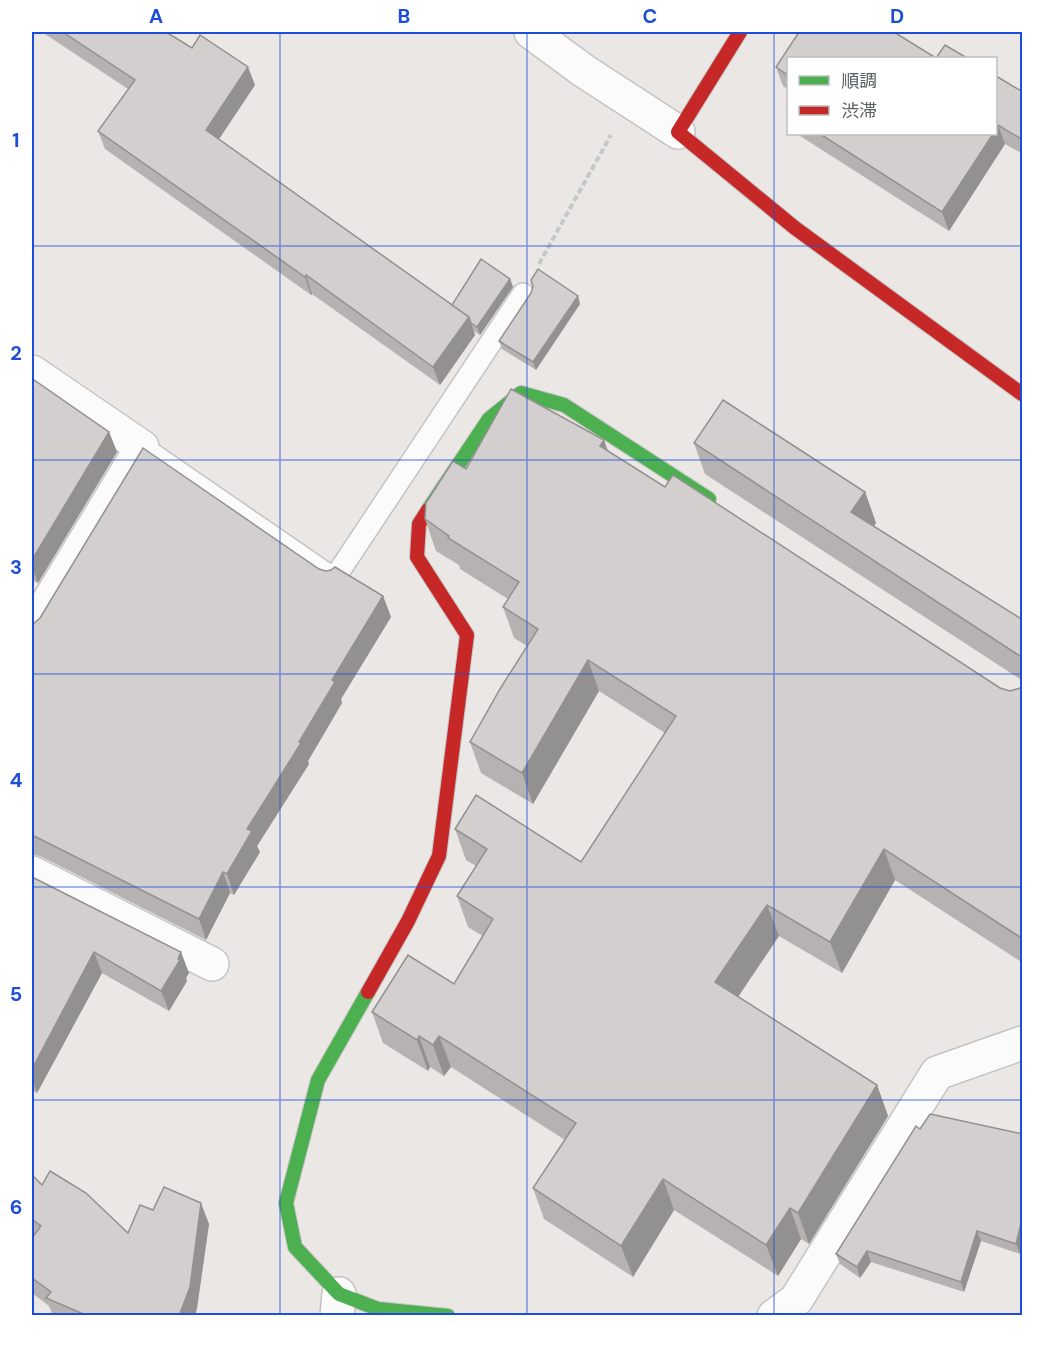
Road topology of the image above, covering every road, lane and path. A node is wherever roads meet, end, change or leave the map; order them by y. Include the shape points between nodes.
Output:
1 (531, 32) edge
2 (740, 32) edge
3 (630, 101) junction
4 (678, 132) junction
5 (523, 294) joint
6 (32, 372) edge
7 (1023, 394) edge
8 (142, 447) junction
9 (724, 509) edge
10 (32, 629) edge
11 (32, 873) edge
12 (212, 964) dead end
13 (1023, 1043) edge
14 (338, 1305) edge
15 (448, 1316) edge
16 (774, 1316) edge

1 - 3 street
2 - 4 street
3 - 4 street
3 - 5 path
4 - 7 street via 795,228
5 - 8 lane via 334,579
6 - 8 street
8 - 10 street
9 - 14 street via 564,405 521,393 489,419 419,524 417,556 467,635 439,856 408,921 318,1080 286,1203 295,1247
11 - 12 street
13 - 16 street via 937,1073 796,1300
14 - 15 street

